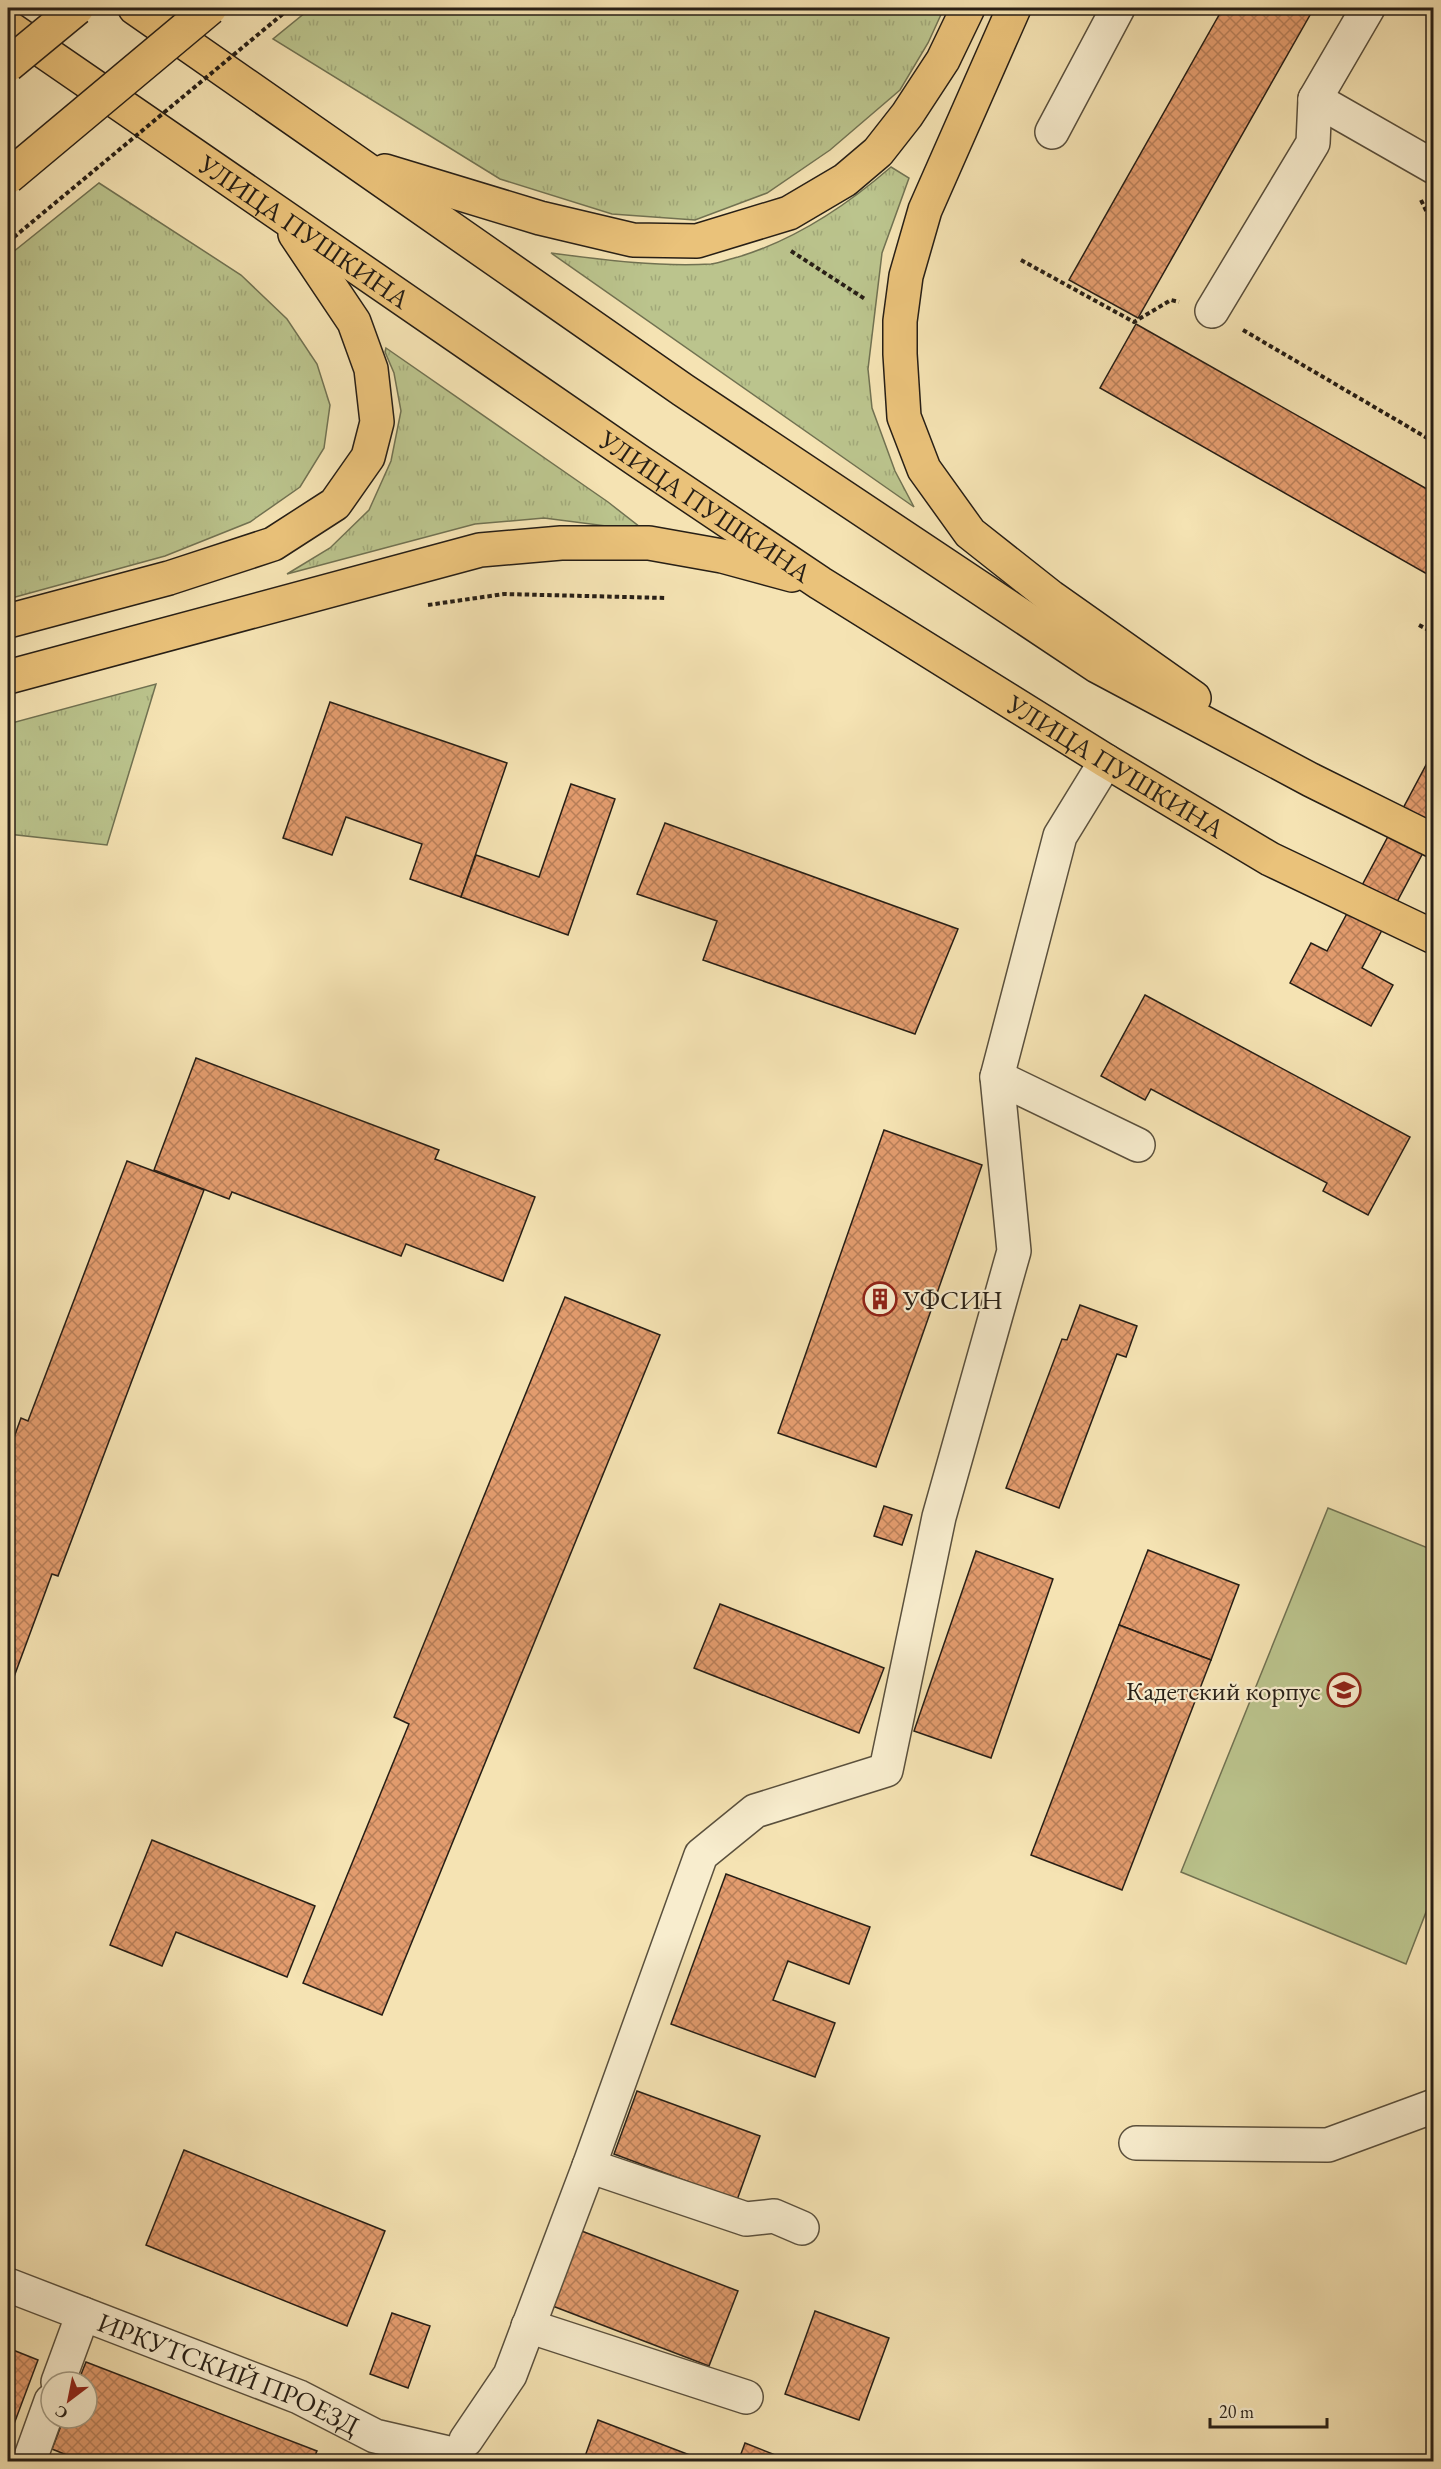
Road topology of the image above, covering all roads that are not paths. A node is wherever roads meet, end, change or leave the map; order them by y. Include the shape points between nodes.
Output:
1 (77, 8) edge
2 (135, 8) edge
3 (210, 8) edge
4 (968, 8) edge
5 (1014, 8) edge
6 (1118, 8) edge
7 (1368, 8) edge
8 (8, 27) edge
9 (8, 65) edge
10 (1315, 99) junction
11 (1052, 132) dead end
12 (357, 162) junction
13 (1434, 167) edge
14 (8, 177) edge
15 (284, 218) junction
16 (1212, 311) dead end
17 (820, 583) junction
18 (8, 621) edge
19 (8, 677) edge
20 (1106, 761) junction
21 (1311, 780) junction
22 (1434, 841) edge
23 (1434, 937) edge
24 (997, 1077) junction
25 (1138, 1146) dead end
26 (1434, 2106) edge
27 (1136, 2143) dead end
28 (589, 2166) junction
29 (802, 2228) dead end
30 (8, 2285) edge
31 (83, 2314) junction
32 (528, 2326) junction
33 (62, 2370) edge
34 (746, 2397) dead end
35 (41, 2430) edge
36 (370, 2449) edge
37 (29, 2462) edge

1 - 9 main road, bridge
2 - 12 main road
3 - 14 main road, bridge
4 - 12 main road via 943,60 878,152 845,180 789,213 697,241 633,240 540,218
5 - 21 main road via 925,210 906,276 900,321 904,417 924,469 970,533 1051,597
6 - 11 street
7 - 10 street
8 - 15 main road, УЛИЦА ПУШКИНА
10 - 13 street
10 - 16 street via 1313,143
12 - 21 main road via 683,390 1097,666
15 - 17 main road, УЛИЦА ПУШКИНА
15 - 18 main road via 354,322 371,369 377,422 368,457 335,504 273,544 170,578
17 - 19 main road via 722,556 649,543 561,543 480,550
17 - 20 main road, УЛИЦА ПУШКИНА
20 - 23 main road, УЛИЦА ПУШКИНА via 1270,859
20 - 24 street via 1060,836
21 - 22 main road
24 - 25 street
24 - 28 street via 1014,1251 939,1517 886,1770 755,1811 701,1855
26 - 27 street via 1328,2145
28 - 29 street via 746,2219 774,2216
28 - 32 street
30 - 31 street, ИРКУТСКИЙ ПРОЕЗД
31 - 33 street
31 - 36 street, ИРКУТСКИЙ ПРОЕЗД via 299,2397
32 - 34 street
32 - 36 street, ИРКУТСКИЙ ПРОЕЗД via 510,2375 460,2447
35 - 37 street

